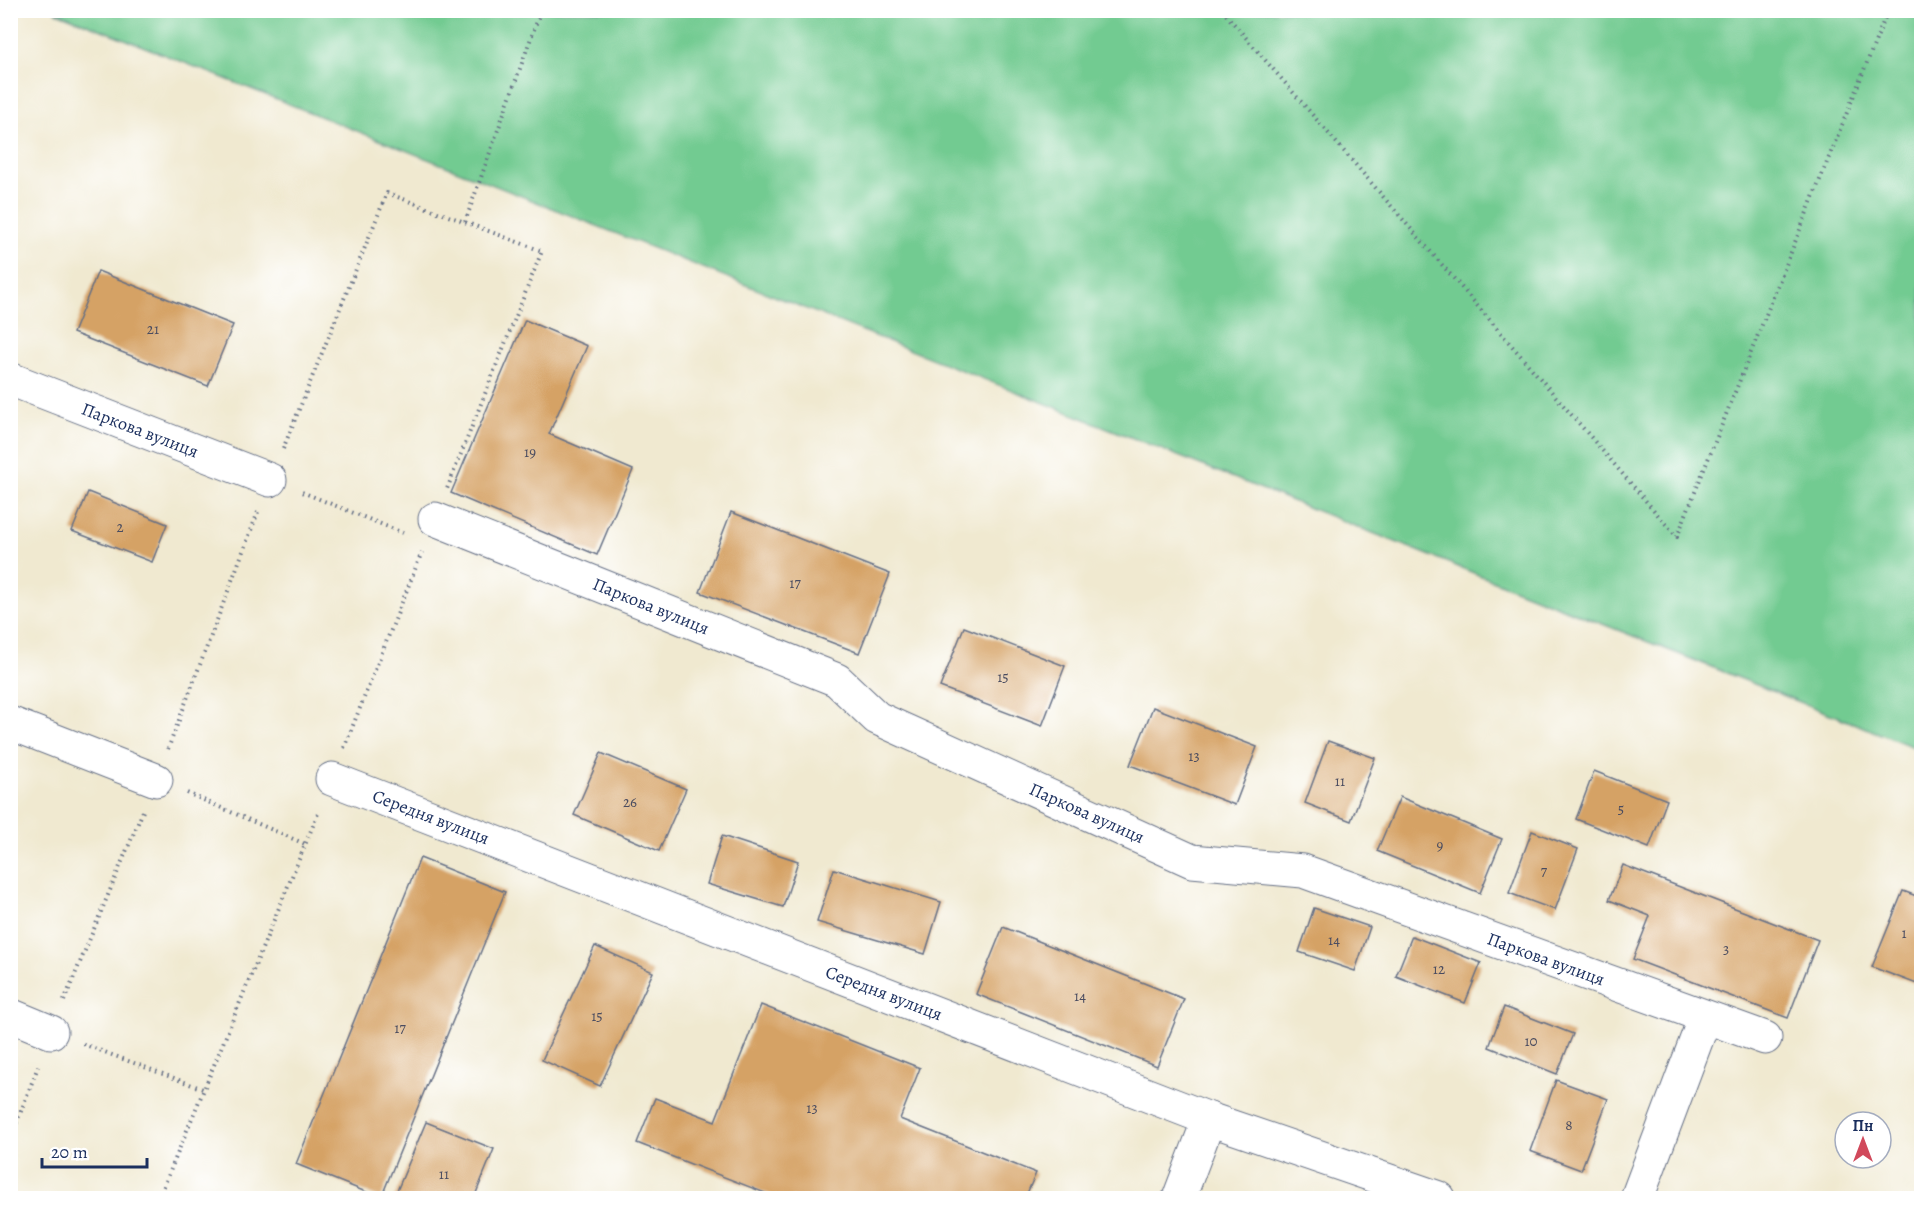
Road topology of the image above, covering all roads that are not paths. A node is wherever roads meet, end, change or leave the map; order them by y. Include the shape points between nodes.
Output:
1 (10, 379) edge
2 (270, 480) road end
3 (430, 530) road end
4 (10, 723) edge
5 (332, 779) road end
6 (156, 780) road end
7 (10, 1015) edge
8 (1705, 1017) junction
9 (51, 1032) road end
10 (1765, 1038) dead end
11 (1209, 1119) junction
12 (1179, 1198) edge
13 (1439, 1198) edge
14 (1638, 1198) edge

1 - 2 street, Паркова вулиця
3 - 8 street, Паркова вулиця via 837,680 877,718 1192,861 1303,871
4 - 6 street
5 - 11 street, Середня вулиця
7 - 9 street
8 - 10 street, Паркова вулиця
8 - 14 street
11 - 12 street
11 - 13 street, Середня вулиця

